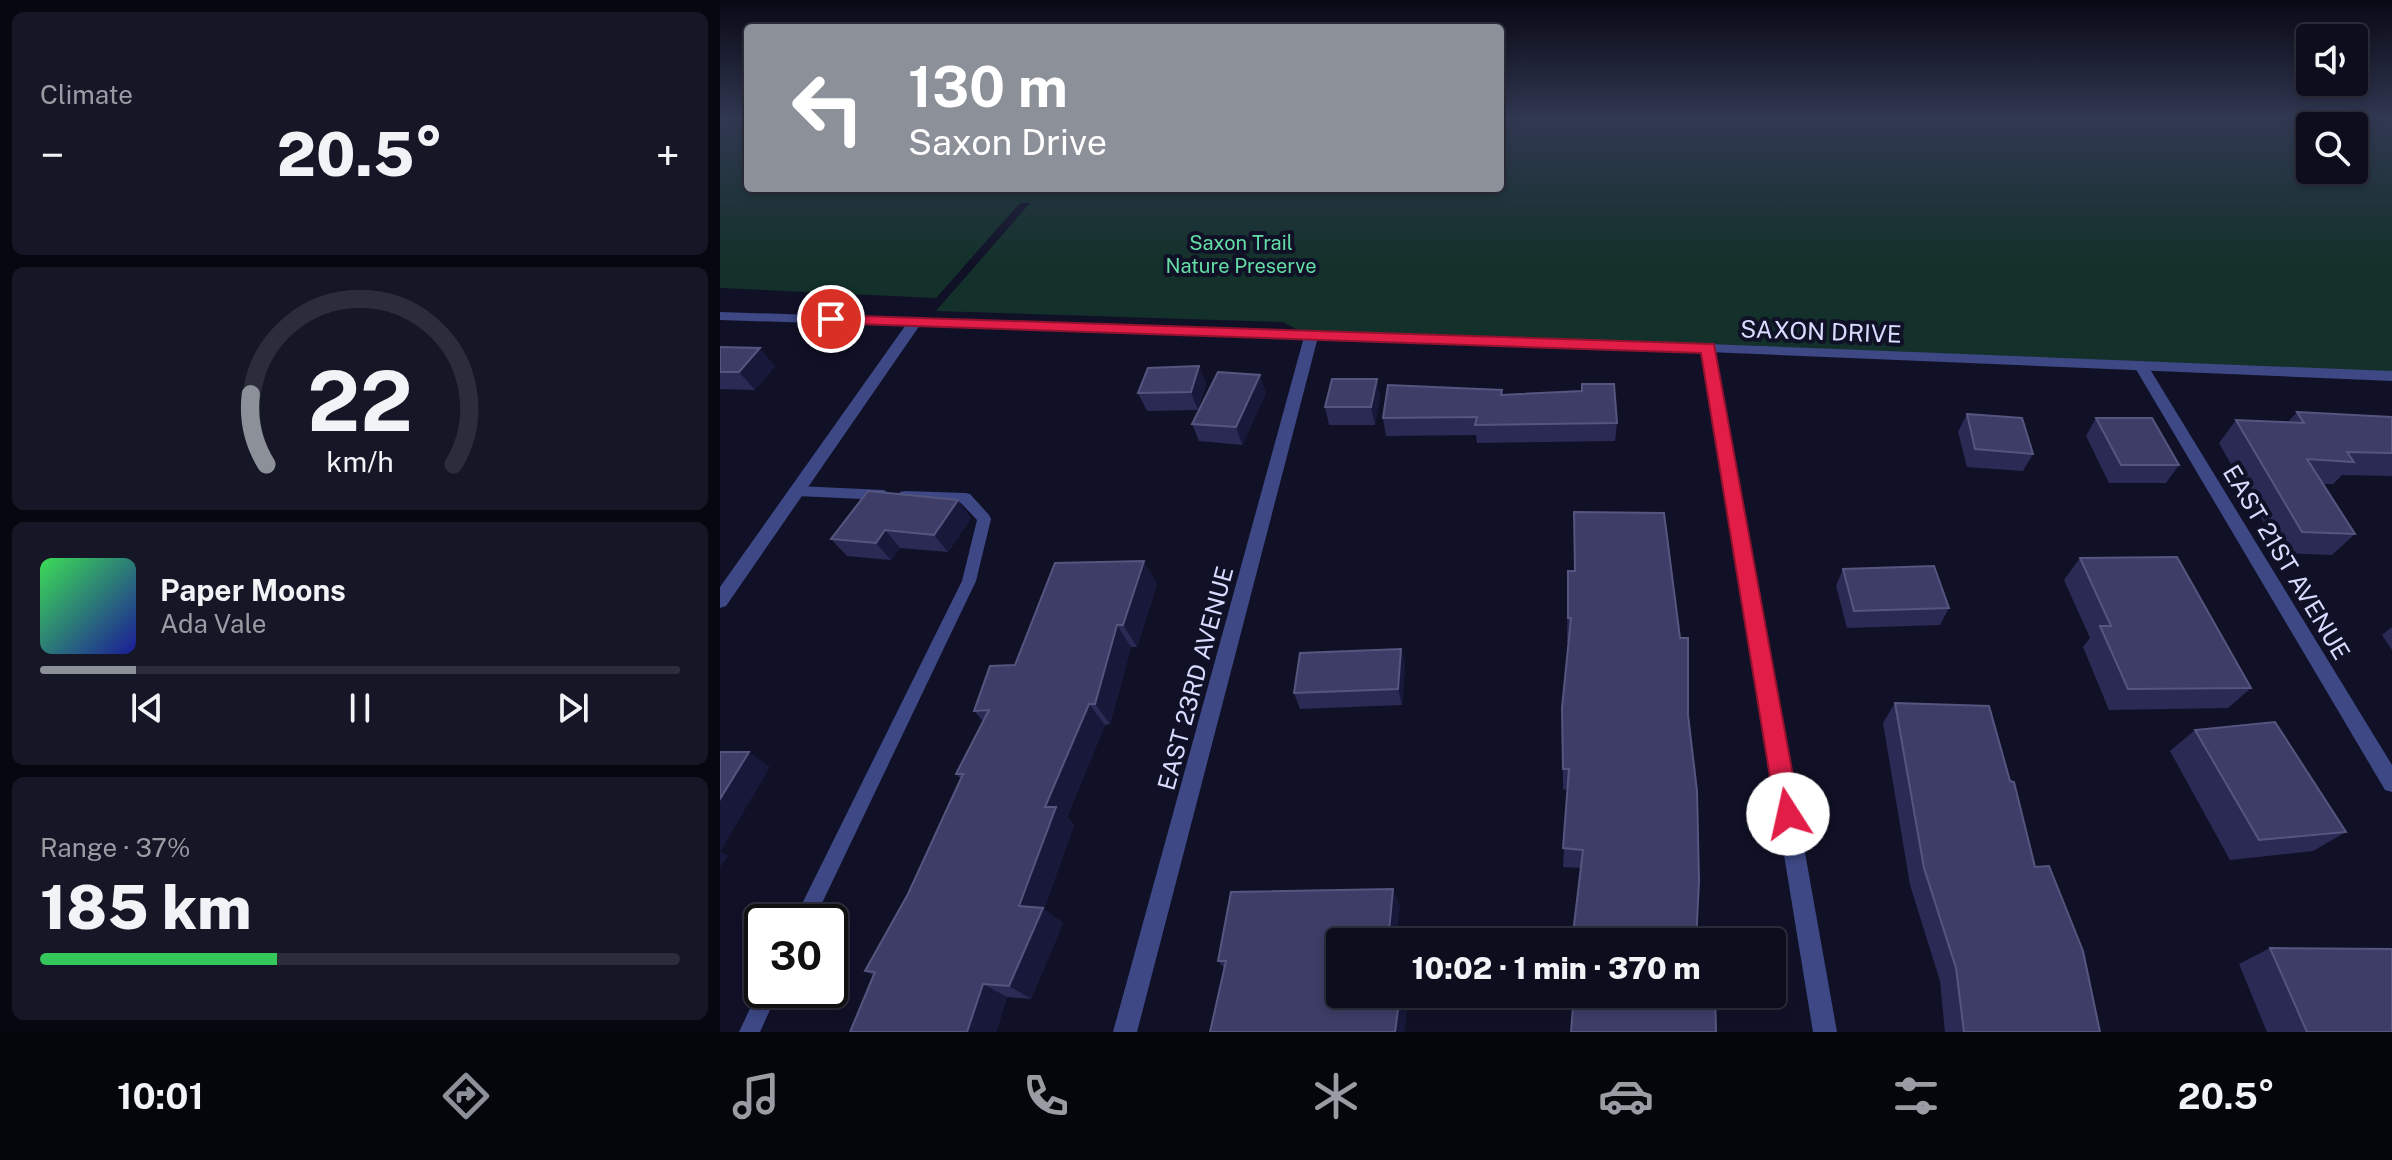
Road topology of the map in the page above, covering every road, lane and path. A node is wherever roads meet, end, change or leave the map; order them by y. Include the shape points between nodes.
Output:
1 (720, 316) edge
2 (915, 322) junction
3 (1311, 337) junction
4 (1708, 348) junction
5 (2141, 366) junction
6 (2392, 376) edge
7 (797, 491) junction
8 (720, 601) edge
9 (2392, 783) edge
10 (812, 904) edge
11 (760, 1008) edge
12 (749, 1032) edge
13 (1125, 1032) edge
14 (1825, 1032) edge

1 - 2 street, SAXON DRIVE
2 - 3 street, SAXON DRIVE
2 - 7 street
3 - 4 street, SAXON DRIVE
3 - 13 street, EAST 23RD AVENUE
4 - 5 street, SAXON DRIVE
4 - 14 street
5 - 6 street, SAXON DRIVE
5 - 9 street, EAST 21ST AVENUE
7 - 8 street
7 - 10 lane via 965,498 984,519 969,581
11 - 12 lane

